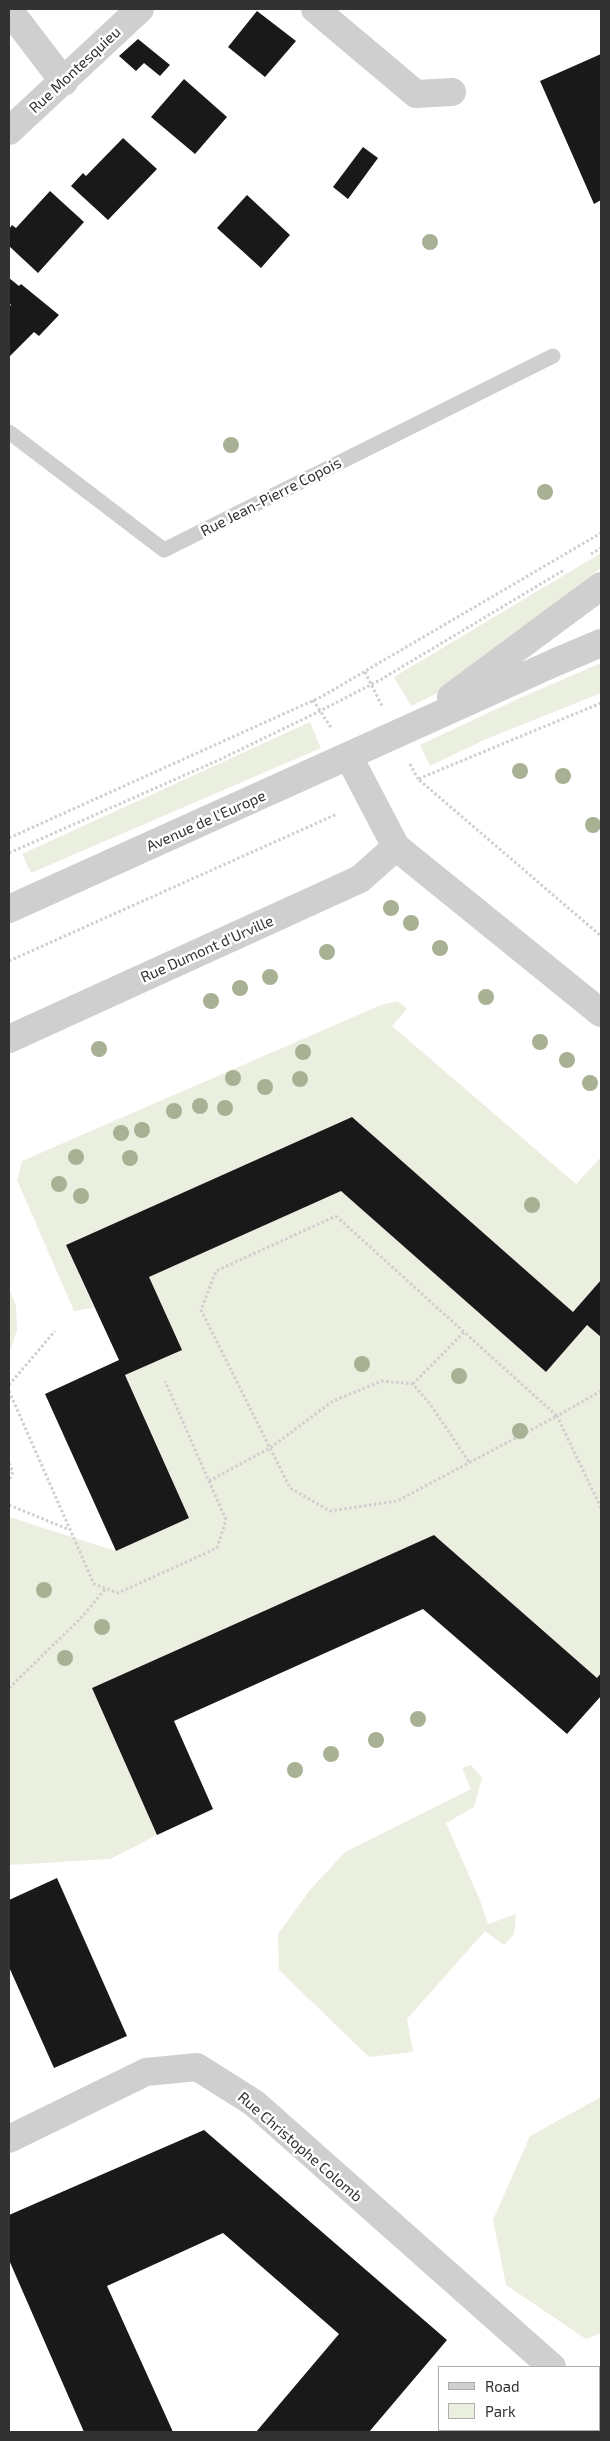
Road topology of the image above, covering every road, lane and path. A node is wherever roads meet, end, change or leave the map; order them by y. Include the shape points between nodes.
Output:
1 (140, 9) edge
2 (315, 9) edge
3 (9, 10) edge
4 (64, 82) junction
5 (452, 92) dead end
6 (9, 131) edge
7 (552, 356) dead end
8 (9, 432) edge
9 (601, 533) edge
10 (601, 548) edge
11 (586, 558) dead end
12 (570, 567) dead end
13 (601, 586) edge
14 (601, 643) edge
15 (601, 703) edge
16 (403, 732) junction
17 (349, 757) junction
18 (337, 814) dead end
19 (9, 838) edge
20 (396, 847) junction
21 (9, 852) edge
22 (9, 909) edge
23 (601, 936) edge
24 (9, 960) edge
25 (601, 1014) edge
26 (9, 1039) edge
27 (55, 1331) dead end
28 (464, 1332) junction
29 (165, 1381) dead end
30 (413, 1384) junction
31 (9, 1385) edge
32 (9, 1391) edge
33 (601, 1391) edge
34 (557, 1416) junction
35 (270, 1448) junction
36 (469, 1462) junction
37 (9, 1463) edge
38 (9, 1480) edge
39 (209, 1481) junction
40 (9, 1505) edge
41 (601, 1508) edge
42 (70, 1530) junction
43 (106, 1588) junction
44 (9, 1688) edge
45 (9, 2139) edge
46 (551, 2366) edge

1 - 4 street, Rue Montesquieu
2 - 5 street via 416,94
3 - 4 street
4 - 6 street, Rue Montesquieu
7 - 8 lane, Rue Jean-Pierre Copois via 164,550
9 - 19 path via 321,697
10 - 11 path
12 - 21 path via 380,680 320,711 221,760
13 - 16 street
14 - 16 street
15 - 23 path via 418,779
16 - 17 street, Avenue de l'Europe
17 - 20 street
17 - 22 street, Avenue de l'Europe
18 - 24 path
20 - 25 street
20 - 26 street, Rue Dumont d'Urville via 360,879
27 - 31 path
28 - 30 path
28 - 34 path
28 - 35 path via 336,1216 216,1271 201,1310
29 - 39 path
30 - 35 path via 382,1381 334,1401
30 - 36 path
32 - 42 path
33 - 34 path
34 - 36 path
34 - 41 path
35 - 36 path via 290,1488 330,1511 397,1501
35 - 39 path
37 - 38 path via 13,1472
39 - 43 path via 226,1520 217,1548 118,1594
40 - 42 path
42 - 43 path via 94,1584
43 - 44 path via 81,1618
45 - 46 street, Rue Christophe Colomb via 146,2072 197,2068 254,2104

